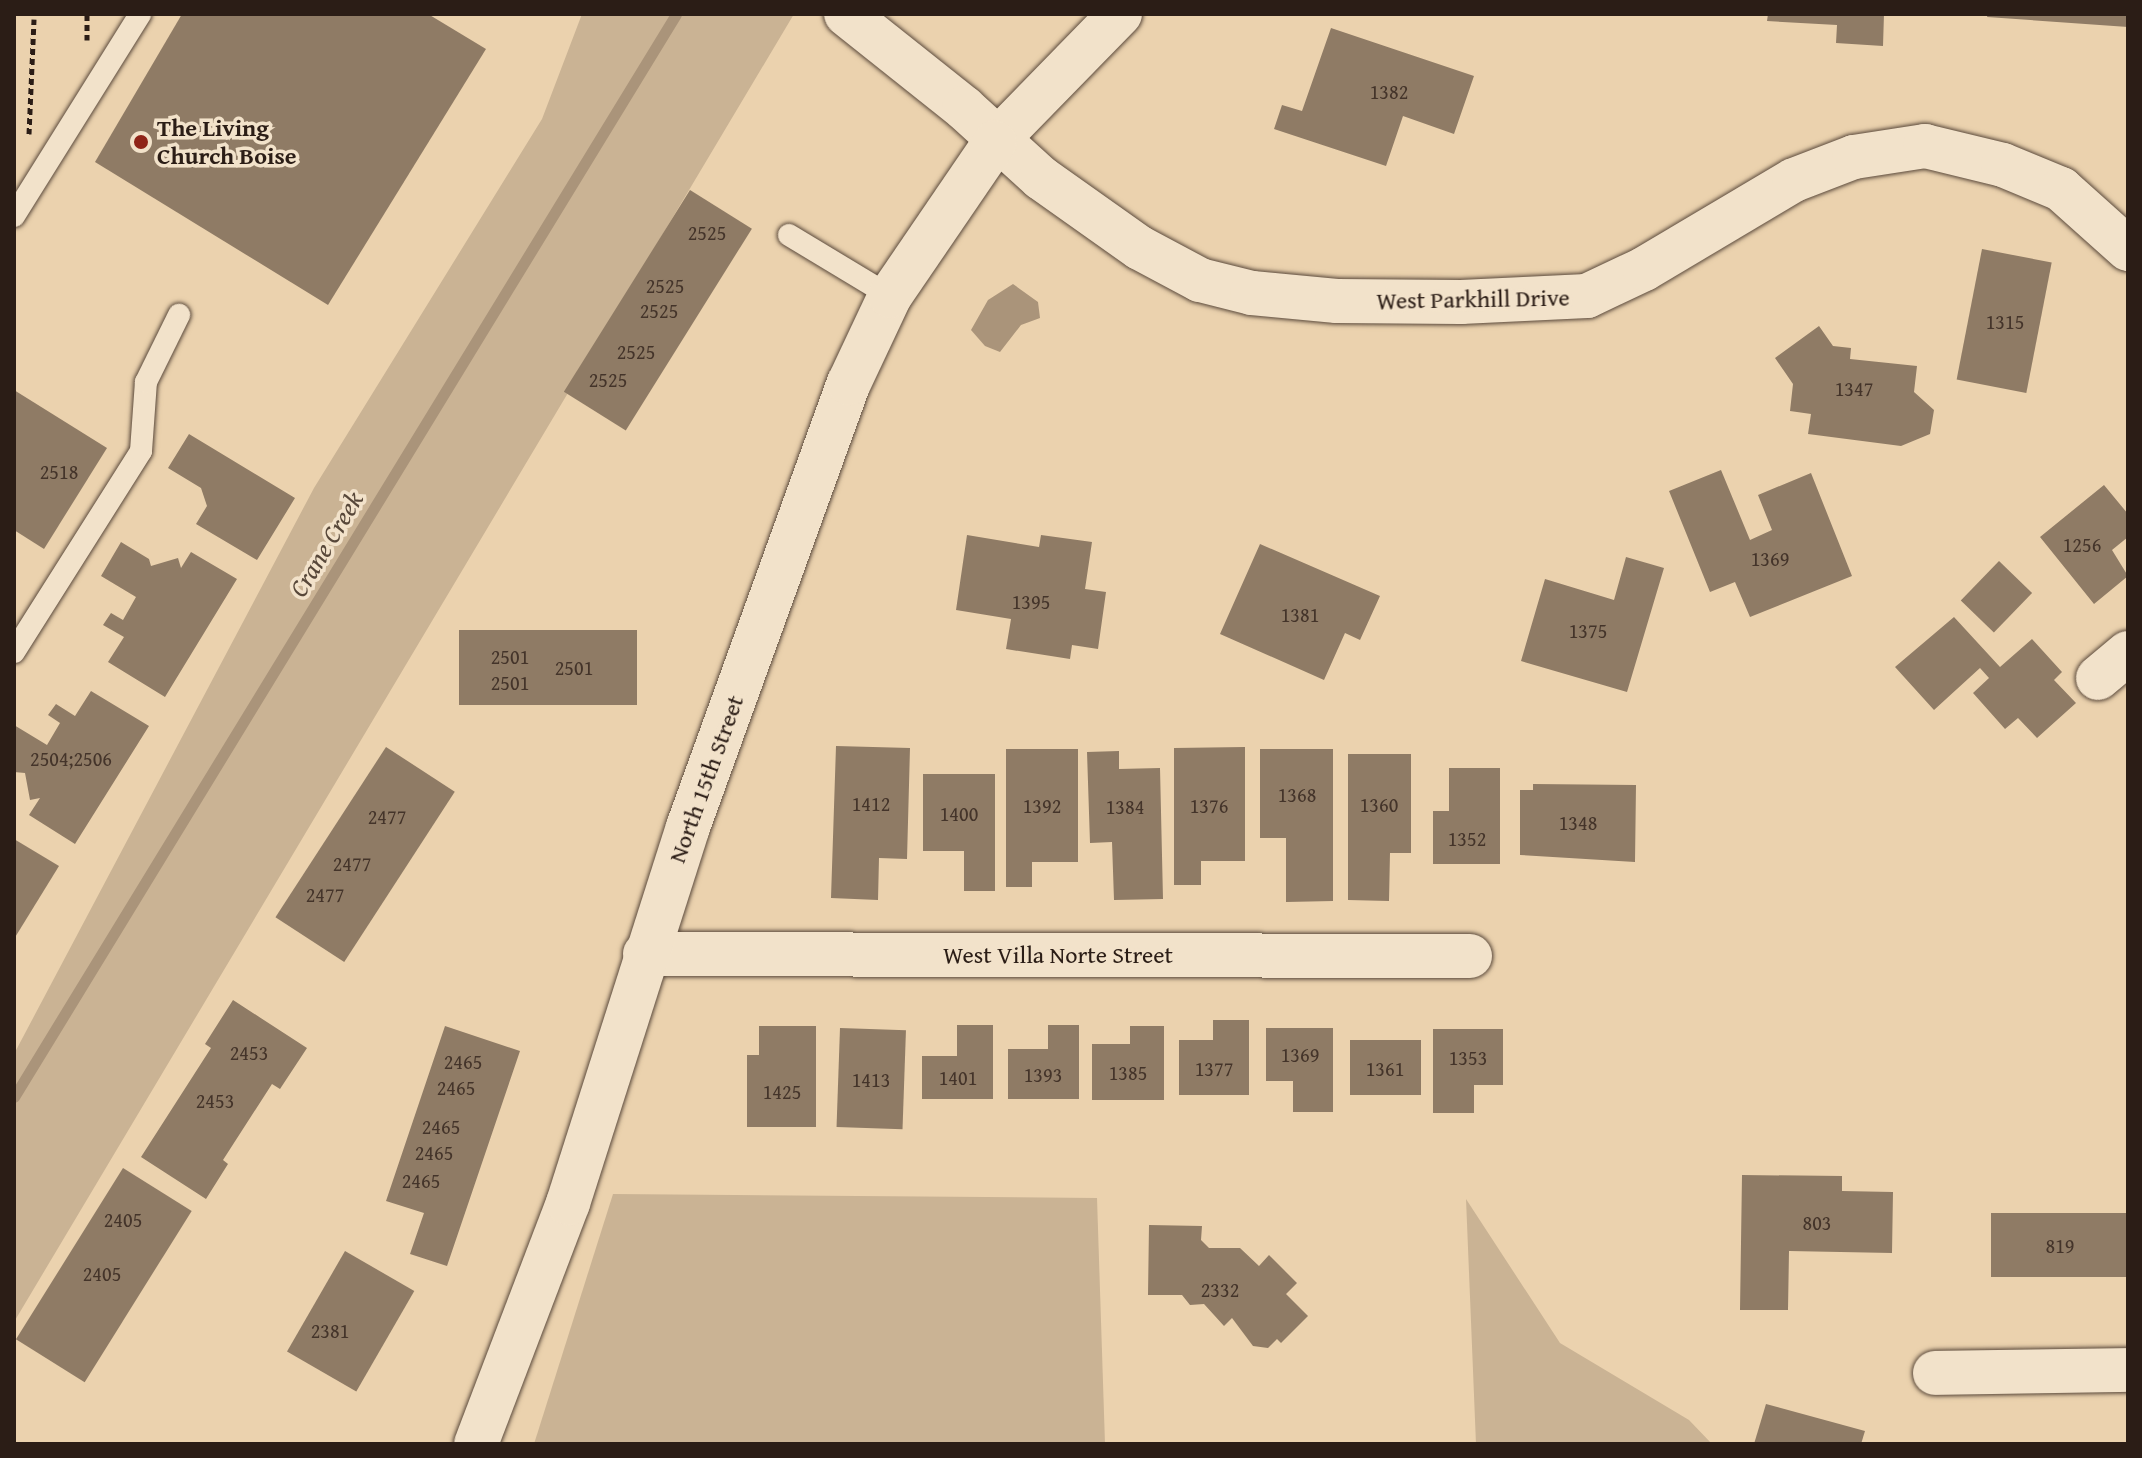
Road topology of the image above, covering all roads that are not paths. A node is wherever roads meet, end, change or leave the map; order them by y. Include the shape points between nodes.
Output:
1 (140, 14) edge
2 (846, 14) edge
3 (1120, 14) edge
4 (995, 142) junction
5 (14, 216) edge
6 (789, 235) dead end
7 (2128, 249) edge
8 (890, 296) junction
9 (179, 315) dead end
10 (14, 652) edge
11 (645, 954) junction
12 (1470, 956) dead end
13 (2128, 1370) edge
14 (1935, 1373) dead end
15 (476, 1444) edge

1 - 5 lane
2 - 4 street, West Parkhill Drive via 964,108
3 - 4 street, North 15th Street
4 - 7 street, West Parkhill Drive via 1140,248 1200,280 1252,293 1337,301 1587,296 1644,269 1794,180 1854,157 1925,146 2003,165 2061,189
4 - 8 street, North 15th Street
6 - 8 lane
8 - 11 street, North 15th Street via 849,383
9 - 10 lane via 146,382 141,451
11 - 12 street, West Villa Norte Street
11 - 15 street, North 15th Street via 568,1203
13 - 14 street

